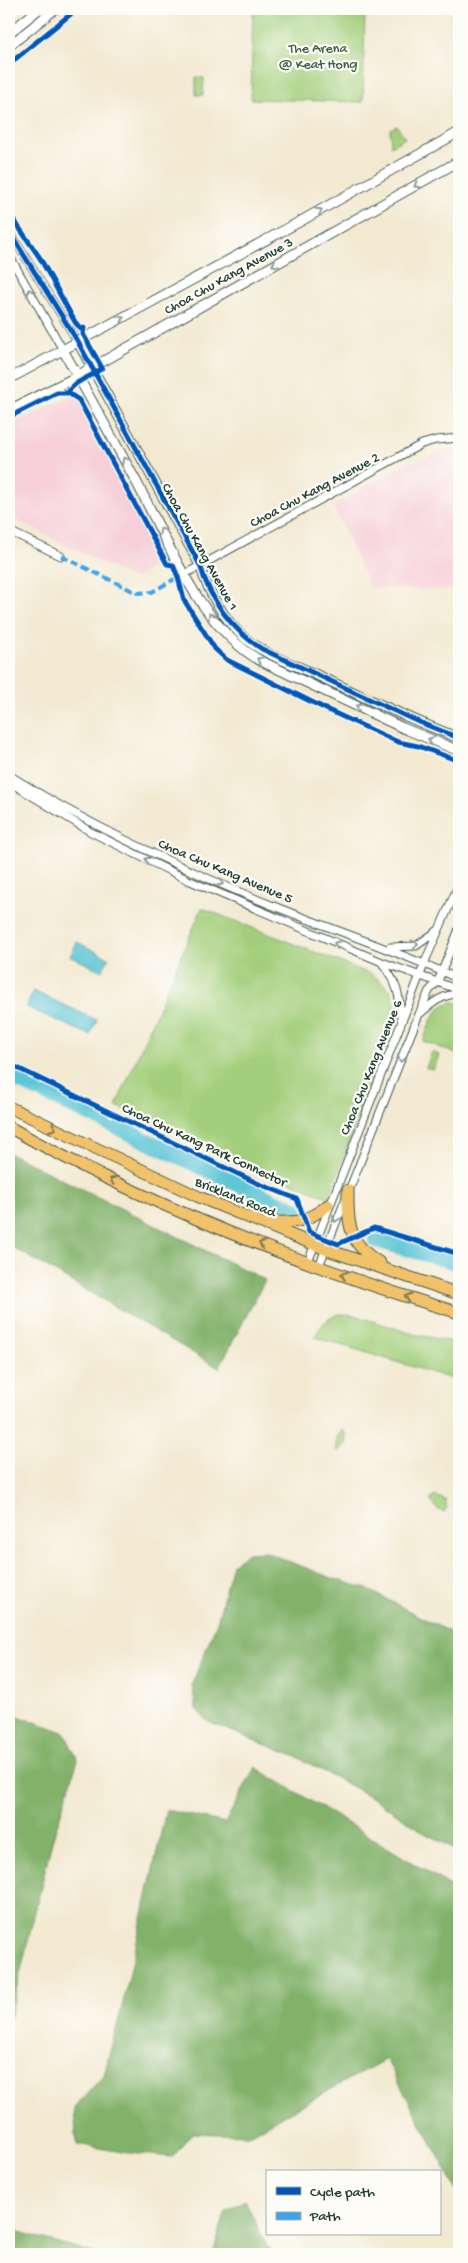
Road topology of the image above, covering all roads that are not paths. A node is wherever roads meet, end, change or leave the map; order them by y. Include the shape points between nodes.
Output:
1 (39, 9) edge
2 (55, 9) edge
3 (9, 33) edge
4 (9, 46) edge
5 (459, 132) edge
6 (459, 161) edge
7 (9, 231) edge
8 (9, 254) edge
9 (78, 342) junction
10 (63, 350) junction
11 (92, 368) junction
12 (77, 376) junction
13 (9, 379) edge
14 (9, 410) edge
15 (459, 438) edge
16 (9, 530) edge
17 (61, 556) dead end
18 (200, 565) junction
19 (184, 574) junction
20 (459, 738) edge
21 (459, 751) edge
22 (9, 775) edge
23 (9, 782) edge
24 (136, 845) junction
25 (132, 852) junction
26 (459, 884) edge
27 (439, 929) junction
28 (458, 932) edge
29 (386, 947) junction
30 (459, 949) edge
31 (382, 962) junction
32 (424, 964) junction
33 (442, 971) junction
34 (420, 976) junction
35 (459, 979) edge
36 (438, 981) junction
37 (459, 990) edge
38 (459, 994) edge
39 (419, 1014) junction
40 (401, 1022) junction
41 (9, 1107) edge
42 (9, 1127) edge
43 (348, 1190) junction
44 (328, 1205) junction
45 (259, 1221) junction
46 (320, 1246) junction
47 (313, 1264) junction
48 (403, 1276) junction
49 (459, 1294) edge
50 (459, 1313) edge

1 - 3 street
2 - 4 street
9 -> 5 street, Choa Chu Kang Avenue 3
6 -> 11 street, Choa Chu Kang Avenue 3
7 - 9 street, Choa Chu Kang Avenue 1
10 -> 8 street, Choa Chu Kang Avenue 1
9 - 10 street, Choa Chu Kang Avenue 3
9 - 11 street, Choa Chu Kang Avenue 1
10 - 12 street, Choa Chu Kang Avenue 1
10 - 13 street, Choa Chu Kang Avenue 3
11 - 12 street, Choa Chu Kang Avenue 3
11 - 18 street, Choa Chu Kang Avenue 1
12 - 14 street, Choa Chu Kang Avenue 3
19 -> 12 street, Choa Chu Kang Avenue 1
15 - 18 street, Choa Chu Kang Avenue 2 via 422,444
16 - 17 street
18 - 19 street, Choa Chu Kang Avenue 2
18 - 20 street, Choa Chu Kang Avenue 1 via 222,612 246,639 412,719
21 -> 19 street, Choa Chu Kang Avenue 1 via 244,652 218,627
22 - 24 street, Choa Chu Kang Avenue 5 via 56,804
23 - 25 street, Choa Chu Kang Avenue 5 via 91,832
24 - 25 street
24 -> 29 street, Choa Chu Kang Avenue 5 via 272,905
31 -> 25 street, Choa Chu Kang Avenue 5 via 222,896
26 - 27 street, Choa Chu Kang Avenue 6
29 -> 27 street via 416,946
27 - 32 street, Choa Chu Kang Avenue 6
28 - 30 street
28 - 33 street, Choa Chu Kang Avenue 6
29 - 32 street, Choa Chu Kang Avenue 5
31 - 34 street, Choa Chu Kang Avenue 5
31 - 40 street via 399,993
32 - 33 street, Choa Chu Kang Avenue 5
32 - 34 street, Choa Chu Kang Avenue 6
33 - 35 street, Choa Chu Kang Avenue 5
33 - 36 street, Choa Chu Kang Avenue 6
34 - 36 street, Choa Chu Kang Avenue 5
34 - 40 street, Choa Chu Kang Avenue 6
36 - 37 street, Choa Chu Kang Avenue 5
36 - 39 street, Choa Chu Kang Avenue 6
38 - 39 street via 441,998
39 -> 43 street, Choa Chu Kang Avenue 6
40 - 44 street, Choa Chu Kang Avenue 6
41 -> 45 main road, Brickland Road via 199,1197
47 -> 42 main road via 216,1226 106,1177
43 -> 46 street, Choa Chu Kang Avenue 6
43 - 48 main road via 348,1216 356,1243 365,1254
44 - 45 main road via 316,1215 295,1223
44 - 46 street, Choa Chu Kang Avenue 6
45 - 46 main road, Brickland Road
46 - 47 street, Choa Chu Kang Avenue 6
46 - 47 street, Choa Chu Kang Avenue 6
46 - 48 main road, Brickland Road
50 -> 47 main road
48 - 49 main road, Brickland Road

